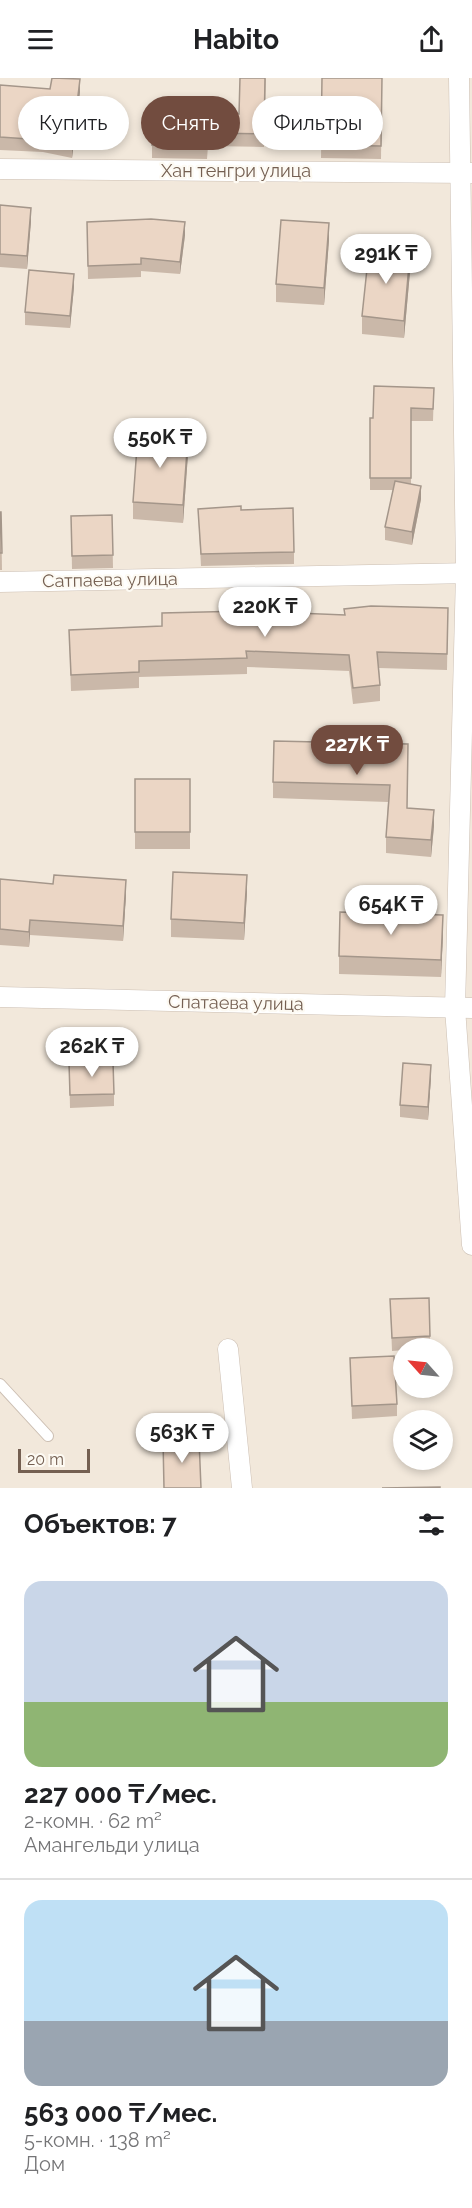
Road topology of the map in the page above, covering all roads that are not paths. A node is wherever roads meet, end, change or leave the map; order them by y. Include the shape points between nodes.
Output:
1 (459, 78) edge
2 (0, 169) edge
3 (466, 173) edge
4 (469, 573) edge
5 (0, 582) edge
6 (0, 997) edge
7 (464, 1008) edge
8 (472, 1245) edge
9 (228, 1349) dead end
10 (0, 1384) edge
11 (48, 1436) dead end
12 (242, 1488) edge

1 - 3 street
2 - 3 street, Хан тенгри улица
3 - 4 street
4 - 5 street, Сатпаева улица
4 - 7 street
6 - 7 street, Спатаева улица
7 - 8 street
9 - 12 street
10 - 11 lane

